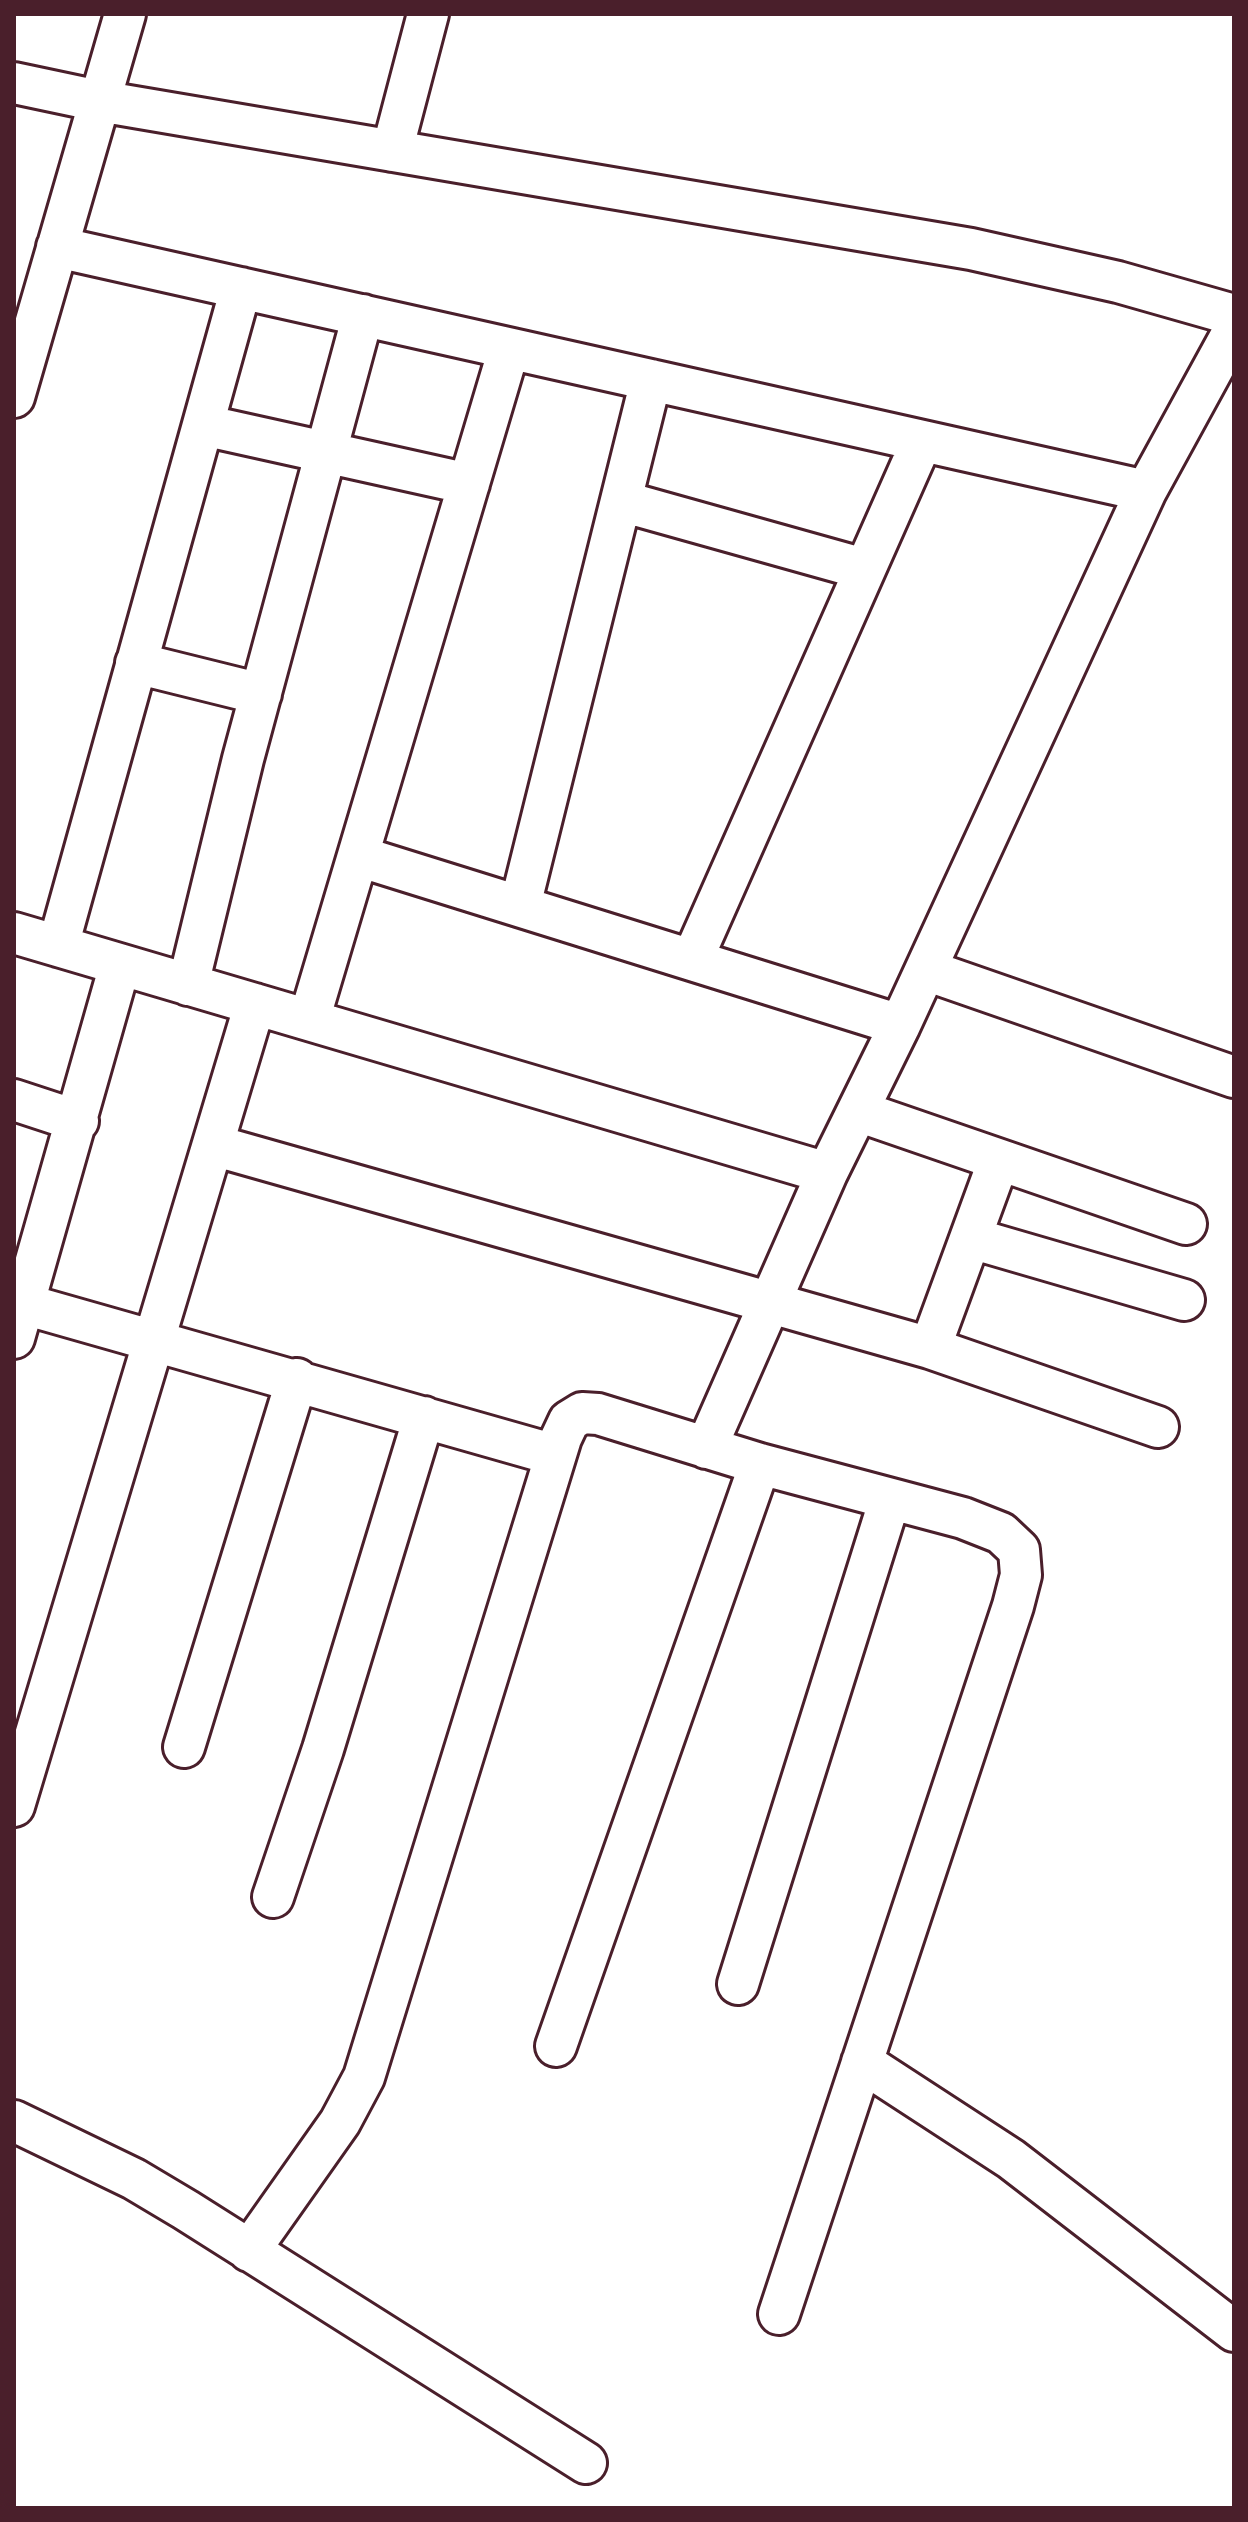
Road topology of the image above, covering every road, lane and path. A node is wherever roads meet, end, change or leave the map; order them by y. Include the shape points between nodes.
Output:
1 (125, 14) edge
2 (428, 14) edge
3 (14, 83) edge
4 (99, 101) junction
5 (392, 151) junction
6 (57, 247) junction
7 (241, 288) junction
8 (363, 315) junction
9 (1234, 315) edge
10 (1234, 330) edge
11 (509, 349) junction
12 (651, 380) junction
13 (14, 397) edge
14 (203, 425) junction
15 (922, 441) junction
16 (326, 452) junction
17 (469, 484) junction
18 (1146, 491) junction
19 (621, 501) junction
20 (864, 569) junction
21 (136, 663) junction
22 (261, 694) junction
23 (358, 856) junction
24 (520, 906) junction
25 (14, 933) edge
26 (58, 946) junction
27 (692, 960) junction
28 (120, 965) junction
29 (926, 970) junction
30 (188, 985) junction
31 (255, 1004) junction
32 (309, 1020) junction
33 (900, 1025) junction
34 (1234, 1077) edge
35 (14, 1100) edge
36 (858, 1111) junction
37 (78, 1121) junction
38 (213, 1145) junction
39 (999, 1160) junction
40 (827, 1173) junction
41 (1186, 1224) dead end
42 (971, 1238) junction
43 (1184, 1300) dead end
44 (771, 1302) junction
45 (19, 1321) edge
46 (155, 1340) junction
47 (930, 1348) junction
48 (297, 1379) junction
49 (424, 1417) junction
50 (1158, 1427) dead end
51 (706, 1448) junction
52 (555, 1455) junction
53 (760, 1464) junction
54 (890, 1499) junction
55 (184, 1747) dead end
56 (14, 1806) edge
57 (273, 1897) dead end
58 (738, 1984) dead end
59 (556, 2046) dead end
60 (862, 2062) junction
61 (14, 2121) edge
62 (249, 2251) junction
63 (779, 2314) dead end
64 (1234, 2331) edge
65 (586, 2463) dead end

1 - 4 street
2 - 5 street
3 - 4 street
4 - 5 street
4 - 6 street
5 - 9 street via 971,249
6 - 7 street
6 - 13 street
7 - 8 street
7 - 14 street
8 - 11 street
8 - 16 street
10 - 18 street
11 - 12 street
11 - 17 street
12 - 15 street
12 - 19 street
14 - 16 street
14 - 21 street
15 - 18 street
15 - 20 street
16 - 17 street
16 - 22 street
17 - 23 street
18 - 29 street
19 - 20 street
19 - 24 street
20 - 27 street
21 - 22 street
21 - 26 street
22 - 30 street
23 - 24 street
23 - 32 street
24 - 27 street
25 - 26 street
26 - 28 street
27 - 33 street
28 - 30 street
28 - 37 street
29 - 33 street
29 - 34 street
30 - 31 street
31 - 32 street
31 - 38 street
32 - 40 street
33 - 36 street
35 - 37 street
36 - 39 street
36 - 40 street
37 - 45 street
38 - 44 street
38 - 46 street
39 - 41 street
39 - 42 street
40 - 44 street
42 - 43 street
42 - 47 street
44 - 47 street
44 - 51 street
45 - 46 street
46 - 48 street
46 - 56 street
47 - 50 street
48 - 49 street
48 - 55 street
49 - 52 street
49 - 57 street
51 - 52 street via 582,1413 569,1421
51 - 53 street
52 - 62 street via 364,2077 340,2122
53 - 54 street
53 - 59 street
54 - 58 street
54 - 60 street via 1001,1533 1019,1550 1021,1575
60 - 63 street
60 - 64 street via 1011,2159
61 - 62 street via 134,2179
62 - 65 street

